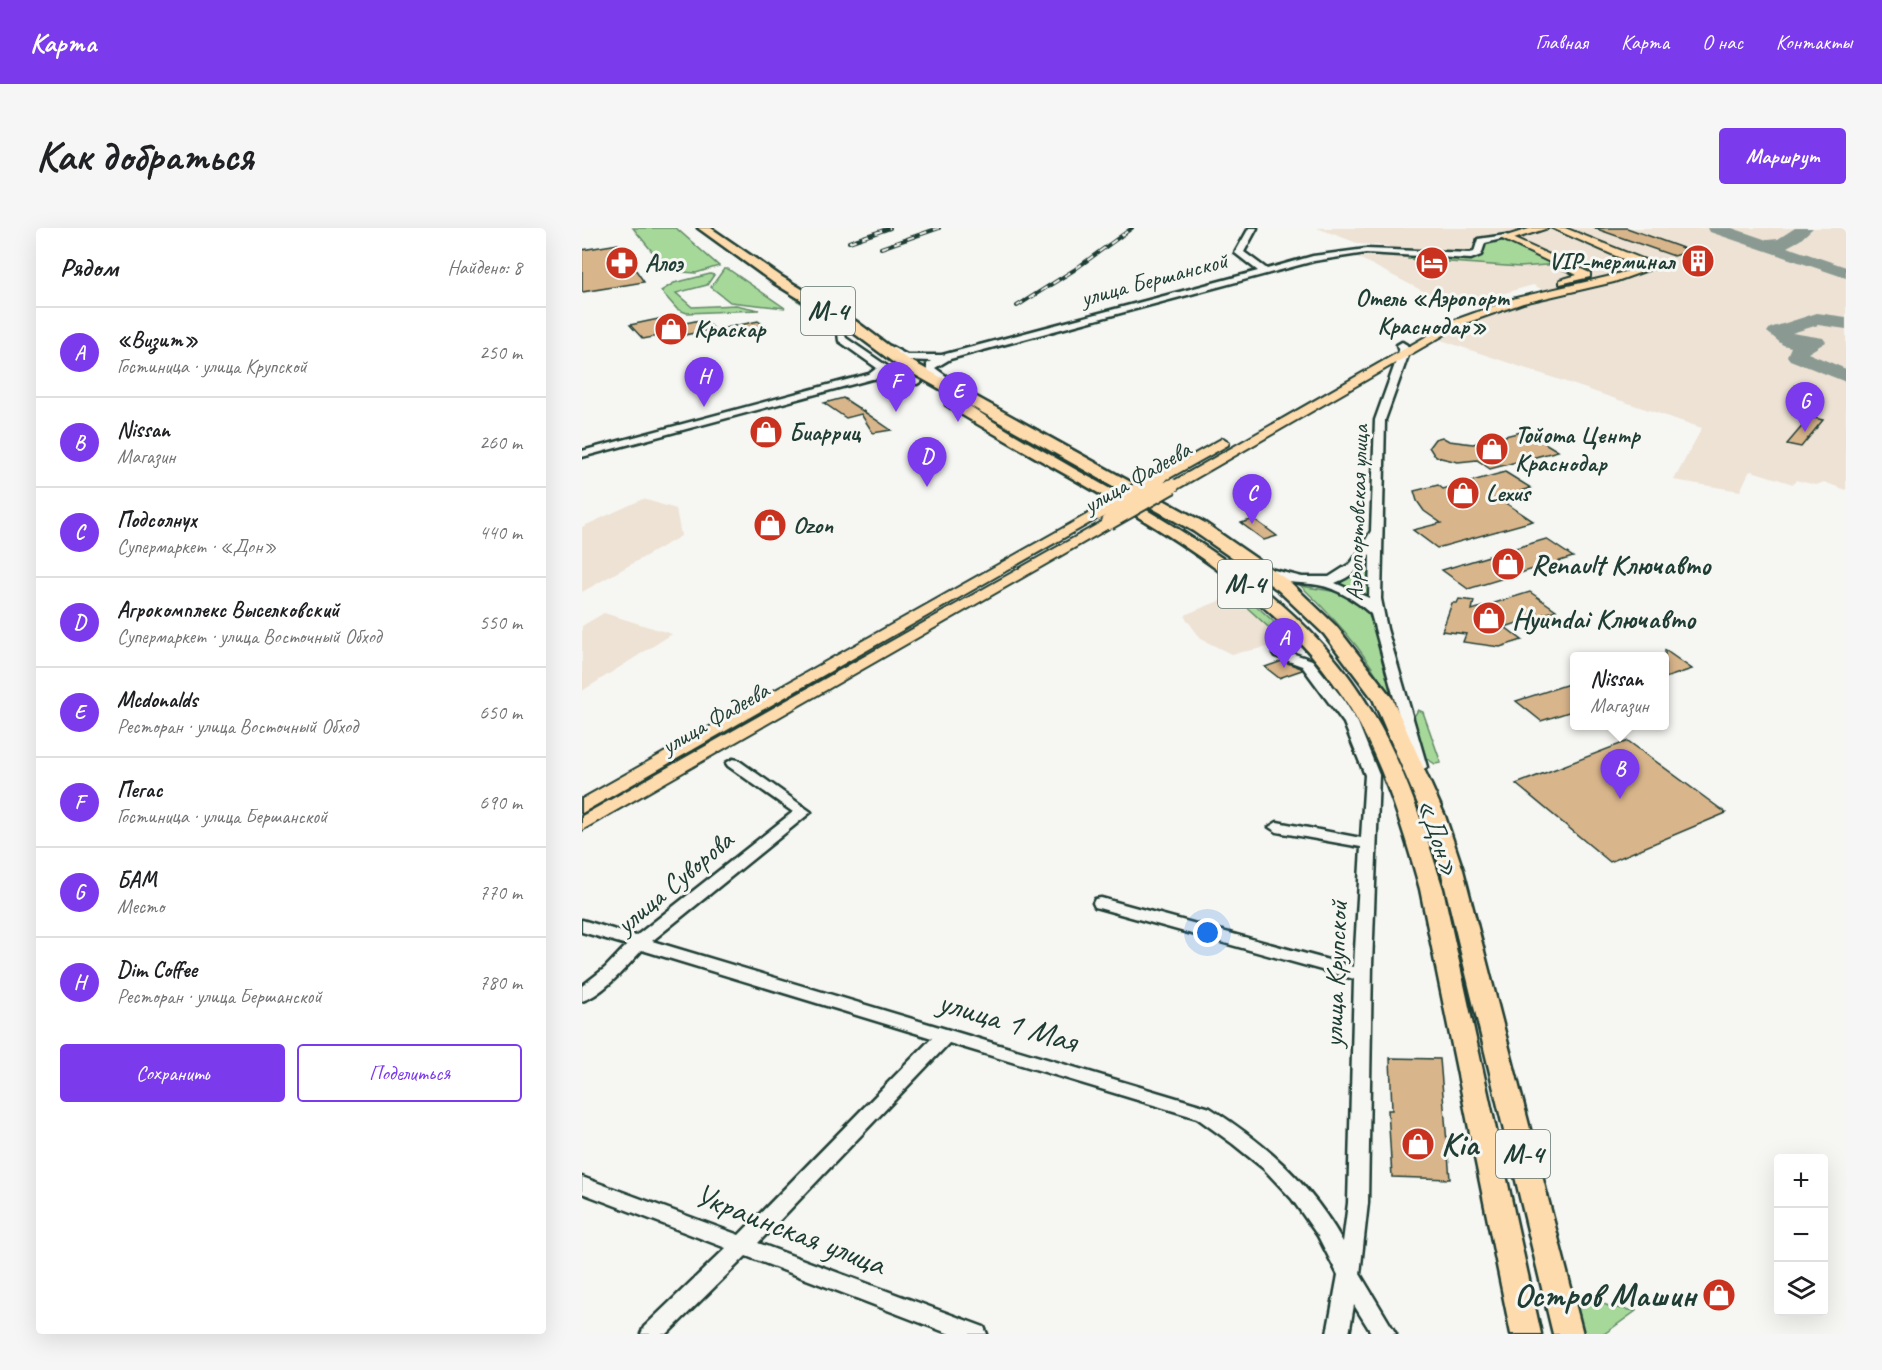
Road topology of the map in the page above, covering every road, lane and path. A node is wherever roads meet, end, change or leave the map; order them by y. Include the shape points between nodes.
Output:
1 (1253, 228) edge
2 (1543, 228) edge
3 (1557, 228) edge
4 (697, 229) edge
5 (1506, 237) junction
6 (1264, 272) junction
7 (1548, 287) junction
8 (1561, 291) junction
9 (842, 335) junction
10 (877, 344) junction
11 (1410, 348) junction
12 (947, 357) junction
13 (872, 376) junction
14 (917, 381) junction
15 (963, 394) junction
16 (582, 454) edge
17 (1192, 460) junction
18 (1208, 465) junction
19 (1103, 518) junction
20 (1377, 528) junction
21 (1266, 572) junction
22 (1323, 582) junction
23 (1376, 612) junction
24 (1280, 653) dead end
25 (734, 764) dead end
26 (619, 794) junction
27 (582, 807) edge
28 (1434, 816) junction
29 (582, 824) edge
30 (1277, 827) dead end
31 (1369, 844) junction
32 (1101, 903) dead end
33 (582, 926) edge
34 (640, 942) junction
35 (1363, 975) junction
36 (582, 995) edge
37 (946, 1035) junction
38 (582, 1185) edge
39 (1506, 1240) junction
40 (744, 1244) junction
41 (1349, 1274) junction
42 (652, 1334) edge
43 (976, 1334) edge
44 (1338, 1334) edge
45 (1385, 1334) edge
46 (1515, 1334) edge
47 (1526, 1334) edge
48 (1568, 1334) edge

1 - 6 street via 1239,254
2 - 5 main road
3 - 8 main road, улица Фадеева via 1648,268
4 - 9 highway, М-4 via 765,284
4 - 10 highway, М-4
5 - 6 street, улица Бершанской via 1481,241 1478,253 1471,256 1353,252
5 - 7 main road, улица Фадеева via 1586,275
6 - 12 street, улица Бершанской
7 - 8 main road
7 - 11 main road, улица Фадеева via 1464,312
8 - 11 main road, улица Фадеева via 1473,316
9 - 13 street via 842,339 884,368
9 - 14 highway, М-4
10 - 12 street, улица Бершанской via 905,358
10 - 15 highway, М-4
11 - 17 main road, улица Фадеева
11 - 18 main road, улица Фадеева
11 - 20 street, Аэропортовская улица via 1380,420
12 - 15 street via 930,369
13 - 14 street via 898,375
13 - 16 street
14 - 39 highway, «Дон» / М-4 via 1219,565 1282,613 1328,659 1360,704 1392,772 1428,874
15 - 21 highway, «Дон» / М-4 via 1199,527
17 - 18 main road
17 - 19 main road, улица Фадеева, bridge
18 - 19 main road, улица Фадеева, bridge
19 - 26 main road, улица Фадеева
20 - 22 street via 1363,559 1344,574
20 - 23 street, Аэропортовская улица
21 - 22 street via 1302,582
21 - 28 highway, «Дон» / М-4 via 1330,630 1382,698
22 - 23 street via 1362,599
23 - 28 street, Аэропортовская улица
24 - 31 street, улица Крупской via 1307,663 1338,702 1360,741 1372,776
25 - 34 street, улица Суворова via 803,812
26 - 27 main road, улица Фадеева
26 - 29 main road, улица Фадеева
28 - 48 highway, «Дон» / М-4 via 1458,893
30 - 31 street
31 - 35 street, улица Крупской
32 - 35 street
33 - 34 street, улица 1 Мая
34 - 36 street, улица Суворова
34 - 37 street, улица 1 Мая
35 - 41 street, улица Крупской via 1358,1203
37 - 40 street
37 - 41 street, улица 1 Мая via 1203,1113 1267,1156 1324,1229
38 - 40 street, Украинская улица
39 - 46 street via 1498,1256
39 - 47 highway, «Дон» / М-4
40 - 42 street
40 - 43 street, Украинская улица
41 - 44 street, улица Крупской
41 - 45 street, улица 1 Мая via 1366,1309

